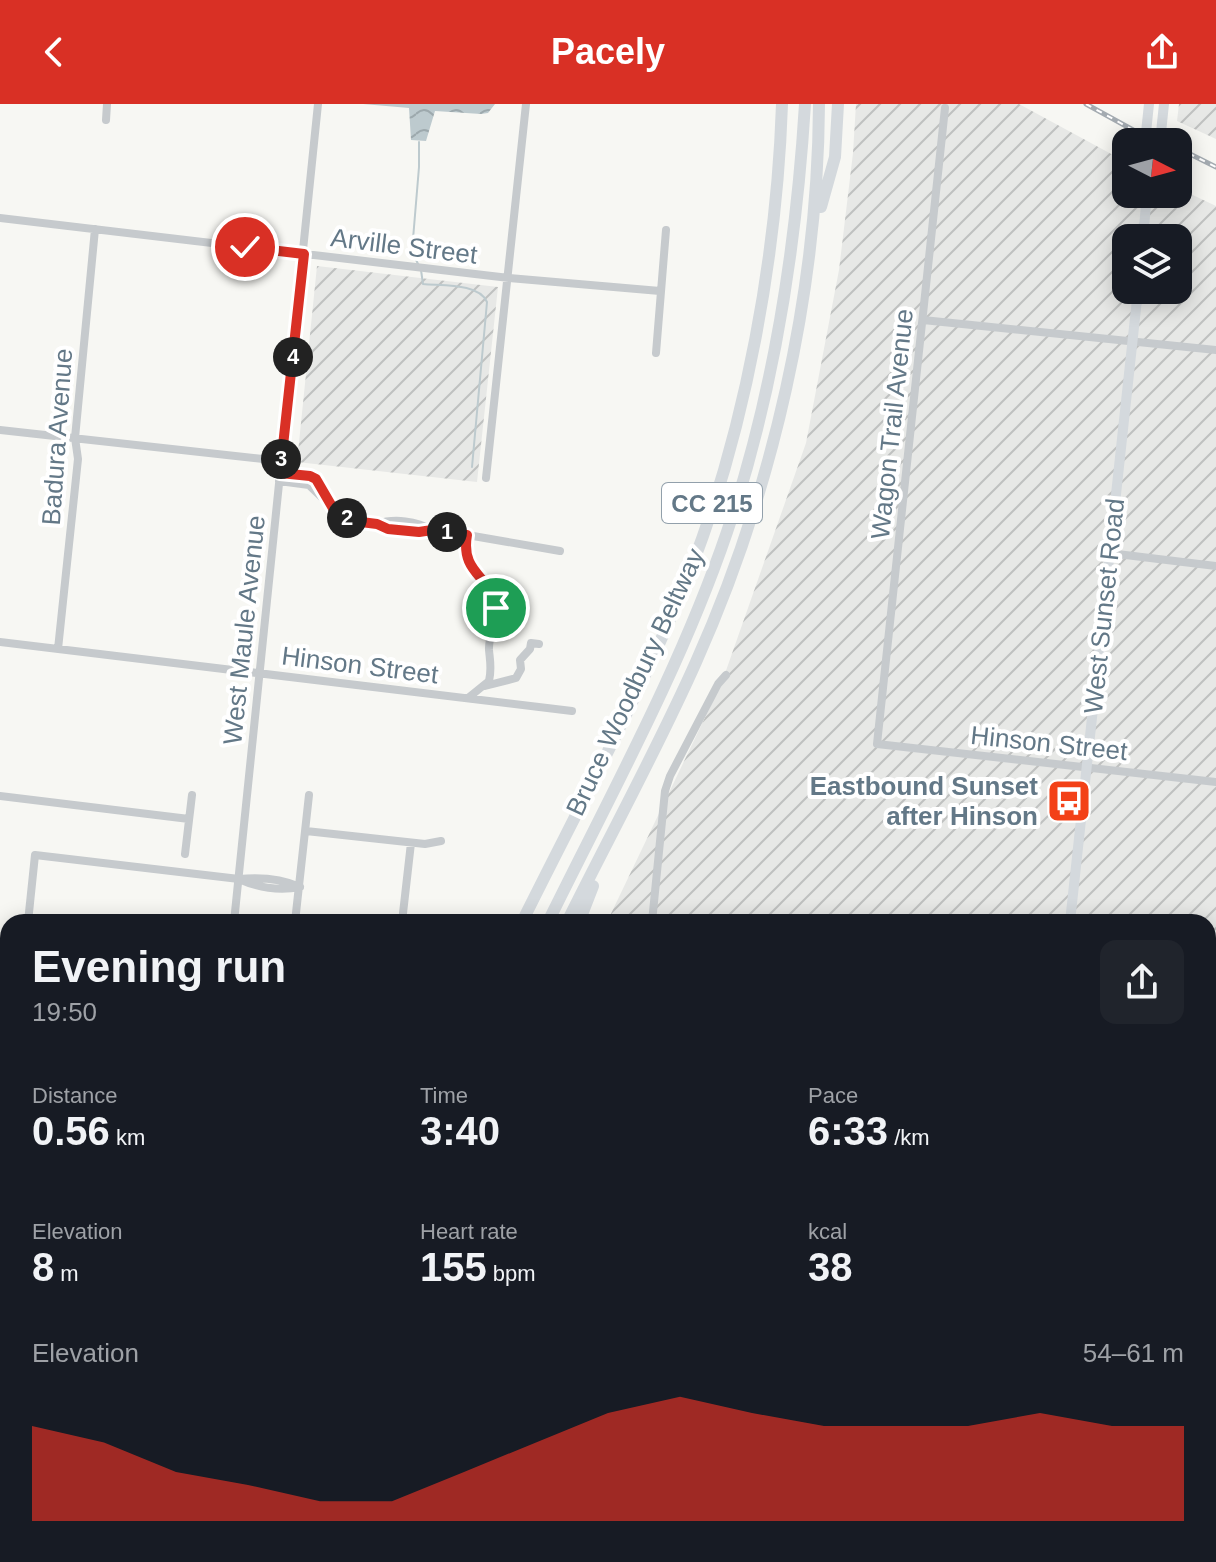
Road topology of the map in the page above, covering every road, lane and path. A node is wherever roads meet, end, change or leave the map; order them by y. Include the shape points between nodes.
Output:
1 (107, 104) edge
2 (317, 104) edge
3 (526, 104) edge
4 (782, 104) edge
5 (805, 104) edge
6 (819, 104) edge
7 (838, 104) edge
8 (1149, 104) edge
9 (1164, 104) edge
10 (945, 108) dead end
11 (106, 120) dead end
12 (1146, 128) edge
13 (1161, 128) edge
14 (0, 218) edge
15 (95, 229) junction
16 (666, 230) dead end
17 (810, 245) junction
18 (304, 254) junction
19 (509, 278) junction
20 (660, 291) junction
21 (1136, 304) edge
22 (923, 320) junction
23 (1132, 341) junction
24 (1216, 350) edge
25 (656, 353) dead end
26 (0, 430) edge
27 (75, 438) junction
28 (281, 461) junction
29 (280, 477) junction
30 (486, 478) dead end
31 (467, 535) junction
32 (560, 551) dead end
33 (1109, 553) junction
34 (1216, 566) edge
35 (495, 602) junction
36 (509, 621) dead end
37 (0, 642) edge
38 (539, 644) dead end
39 (58, 649) junction
40 (260, 672) junction
41 (726, 675) dead end
42 (484, 686) junction
43 (468, 698) junction
44 (572, 711) dead end
45 (877, 744) joint
46 (1086, 768) junction
47 (1216, 782) edge
48 (192, 795) dead end
49 (309, 795) dead end
50 (0, 796) edge
51 (189, 819) junction
52 (618, 819) junction
53 (306, 831) junction
54 (441, 841) dead end
55 (411, 843) junction
56 (185, 854) dead end
57 (239, 879) junction
58 (300, 887) junction
59 (29, 914) edge
60 (235, 914) edge
61 (296, 914) edge
62 (403, 914) edge
63 (526, 914) edge
64 (552, 914) edge
65 (571, 914) edge
66 (582, 914) edge
67 (653, 914) edge
68 (1071, 914) edge

1 - 11 street
2 - 18 street, West Maule Avenue
3 - 19 street
4 - 63 highway, Bruce Woodbury Beltway / CC 215 via 760,318 723,469 692,565 649,665
5 - 64 highway, Bruce Woodbury Beltway / CC 215 via 797,218 780,330 727,532 661,696
6 - 17 highway, CC 215
7 - 17 highway via 835,157
8 - 12 main road
9 - 13 main road
10 - 22 street, Wagon Trail Avenue
14 - 15 street, Arville Street
15 - 18 street, Arville Street
15 - 27 street, Badura Avenue
16 - 20 street
17 - 52 highway, CC 215 via 789,374 749,522 698,659
18 - 19 street, Arville Street
18 - 28 street, West Maule Avenue
19 - 20 street, Arville Street
19 - 30 street
20 - 25 street
21 - 23 main road, West Sunset Road
22 - 23 street
22 - 45 street, Wagon Trail Avenue
23 - 24 street
23 - 33 main road, West Sunset Road
26 - 27 street
27 - 28 street
27 - 39 street, Badura Avenue via 78,459
28 - 29 street, West Maule Avenue
29 - 31 street via 309,485 349,519 421,524
29 - 40 street, West Maule Avenue
31 - 32 street
31 - 35 street via 468,564
33 - 34 street
33 - 46 main road, West Sunset Road
35 - 36 street
35 - 42 street via 492,666
37 - 39 street, Hinson Street
38 - 42 street via 531,643 516,678
39 - 40 street, Hinson Street
40 - 43 street, Hinson Street
40 - 57 street, West Maule Avenue
41 - 67 street via 665,791
42 - 43 street
43 - 44 street, Hinson Street
45 - 46 street, Hinson Street
46 - 47 street, Hinson Street
46 - 68 main road, West Sunset Road
48 - 51 street
49 - 53 street
50 - 51 street
51 - 56 street
52 - 65 highway, CC 215
52 - 66 highway
53 - 55 street
53 - 58 street
54 - 55 street
55 - 62 street
57 - 58 street via 286,881
57 - 59 street via 35,855
57 - 60 street, West Maule Avenue
58 - 61 street

